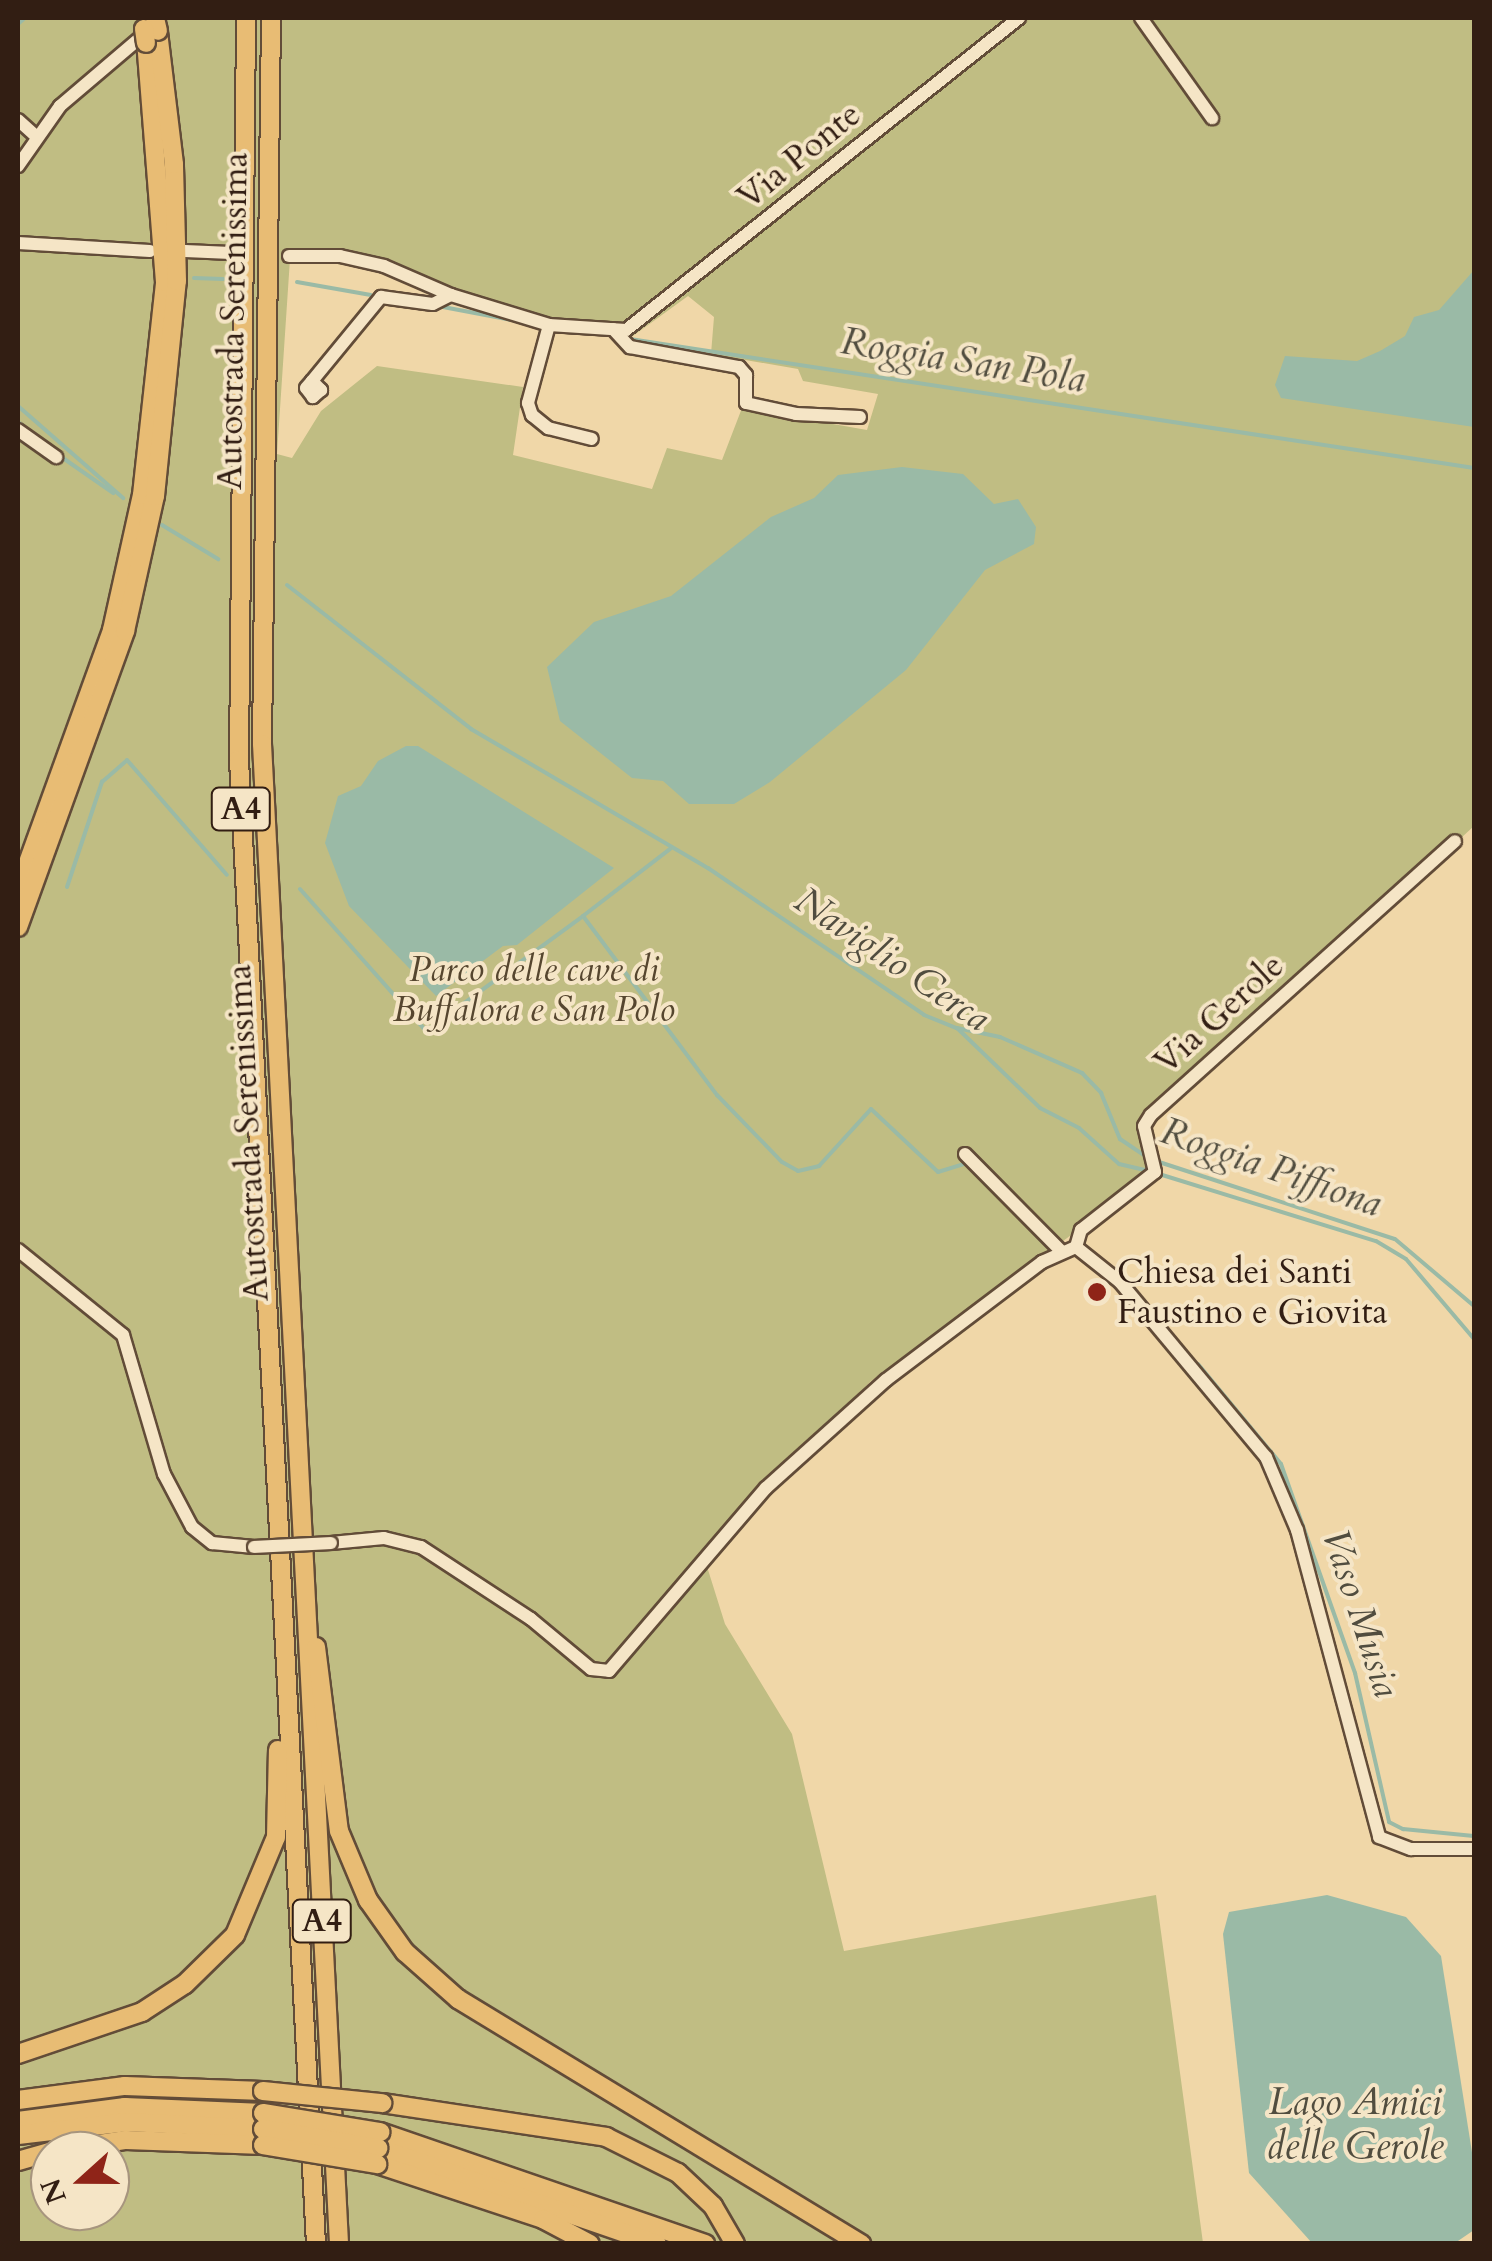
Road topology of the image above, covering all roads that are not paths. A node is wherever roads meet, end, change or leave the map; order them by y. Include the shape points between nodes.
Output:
1 (246, 18) edge
2 (270, 18) edge
3 (1019, 18) edge
4 (1141, 18) edge
5 (151, 26) edge
6 (1212, 118) dead end
7 (18, 120) edge
8 (36, 137) junction
9 (18, 166) edge
10 (18, 244) edge
11 (150, 251) dead end
12 (185, 251) dead end
13 (231, 253) dead end
14 (289, 256) dead end
15 (451, 296) junction
16 (549, 325) junction
17 (613, 329) junction
18 (312, 382) dead end
19 (860, 417) dead end
20 (18, 430) edge
21 (592, 439) dead end
22 (56, 458) dead end
23 (1455, 841) dead end
24 (18, 890) edge
25 (18, 927) edge
26 (966, 1154) dead end
27 (1069, 1249) junction
28 (18, 1250) edge
29 (304, 1598) junction
30 (281, 1599) junction
31 (1474, 1849) edge
32 (18, 2054) edge
33 (18, 2100) edge
34 (18, 2121) edge
35 (263, 2129) junction
36 (18, 2135) edge
37 (130, 2140) edge
38 (378, 2148) junction
39 (733, 2237) edge
40 (316, 2244) edge
41 (339, 2244) edge
42 (590, 2244) edge
43 (657, 2244) edge
44 (704, 2244) edge
45 (861, 2244) edge

1 - 30 highway, Autostrada Serenissima / A4 via 239,760
2 - 29 highway, Autostrada Serenissima / A4 via 262,744
3 - 17 street, Via Ponte via 636,326
4 - 6 street
5 - 8 street via 60,106
5 - 24 highway via 164,282 142,495 112,630
5 - 25 highway via 174,164 178,267 155,496 125,631
7 - 8 street
8 - 9 street
10 - 11 street
12 - 13 street
14 - 15 street, Via Ponte via 340,256
15 - 16 street, Via Ponte
15 - 18 street, Via Ponte via 432,304 382,297
16 - 17 street, Via Ponte
16 - 21 street via 528,403 532,415 548,428
17 - 19 street, Via Ponte via 630,348 739,367 746,375 746,403
20 - 22 street
23 - 27 street, Via Gerole via 1151,1115 1144,1126 1154,1160 1147,1180 1080,1230
26 - 27 street
27 - 28 street, Via Gerole, bridge via 886,1380 766,1488 626,1653 601,1673 421,1547 384,1538 254,1547 212,1543 192,1527 168,1485 123,1335
27 - 31 street via 1120,1282 1266,1456 1297,1530 1379,1837 1411,1850
29 - 41 highway, Autostrada Serenissima / A4
29 - 45 highway via 323,1684 340,1831 368,1900 405,1952 458,1998
30 - 32 highway via 278,1821 250,1912 216,1956 163,2000 105,2027
30 - 40 highway, Autostrada Serenissima / A4
33 - 39 highway, bridge via 124,2086 263,2091 606,2137 678,2173
34 - 35 highway via 125,2107
35 - 36 highway via 127,2122
35 - 37 highway
35 - 38 highway, bridge
35 - 38 highway, bridge
38 - 42 highway
38 - 43 highway
38 - 44 highway

